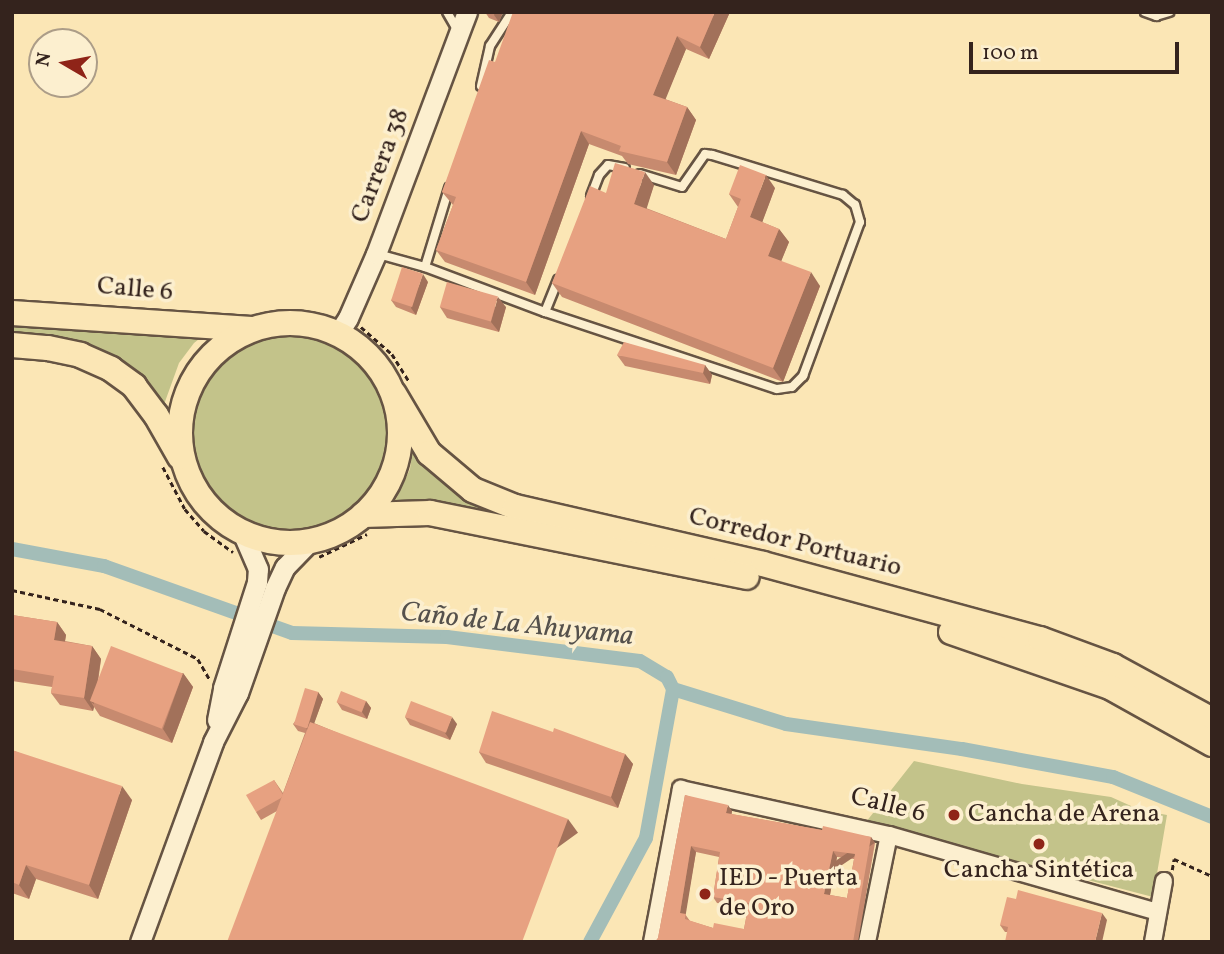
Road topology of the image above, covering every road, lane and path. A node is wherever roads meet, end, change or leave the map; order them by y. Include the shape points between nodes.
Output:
1 (447, 12) edge
2 (467, 12) edge
3 (512, 12) edge
4 (1145, 12) edge
5 (1168, 12) edge
6 (460, 35) junction
7 (479, 93) edge
8 (454, 173) edge
9 (588, 202) edge
10 (376, 254) junction
11 (425, 267) junction
12 (559, 276) edge
13 (545, 312) junction
14 (12, 313) edge
15 (252, 329) junction
16 (337, 335) junction
17 (12, 345) edge
18 (394, 394) junction
19 (158, 458) dead end
20 (186, 470) junction
21 (369, 523) junction
22 (242, 532) junction
23 (309, 551) junction
24 (237, 557) dead end
25 (12, 590) edge
26 (263, 598) junction
27 (198, 659) dead end
28 (1212, 720) edge
29 (1212, 744) edge
30 (888, 835) junction
31 (1164, 881) dead end
32 (1158, 912) junction
33 (139, 942) edge
34 (652, 942) edge
35 (867, 942) edge
36 (1153, 942) edge

1 - 6 lane
2 - 6 street, Carrera 38
3 - 7 lane via 490,46
4 - 5 lane via 1156,16
6 - 10 street, Carrera 38
8 - 11 lane
9 - 13 lane via 608,165 682,187 705,154 843,195 855,205 860,222 803,376 792,387 778,389
10 - 11 lane
10 - 16 street, Carrera 38
11 - 13 lane
12 - 13 lane
14 - 15 main road, Calle 6
15 - 16 main road via 303,323
15 - 20 main road via 230,340 196,375 181,422
16 - 18 main road via 369,356
17 - 20 main road via 80,355 111,369 134,386 156,415
18 - 21 main road via 399,447
18 - 28 main road, Corredor Portuario via 429,453 473,490 528,510 763,564 1040,639 1113,666
19 - 24 path via 185,509
20 - 22 main road via 218,517
21 - 23 main road via 347,527
21 - 23 path via 336,551
21 - 29 main road, Corredor Portuario via 430,513 747,577 968,636 1035,659 1110,687
22 - 23 main road
22 - 26 street via 258,569
23 - 26 street via 285,566
25 - 27 path via 100,609
26 - 33 street
30 - 32 street, Calle 6
30 - 34 street, Calle 6 via 681,789
30 - 35 street
31 - 32 street
32 - 36 street

